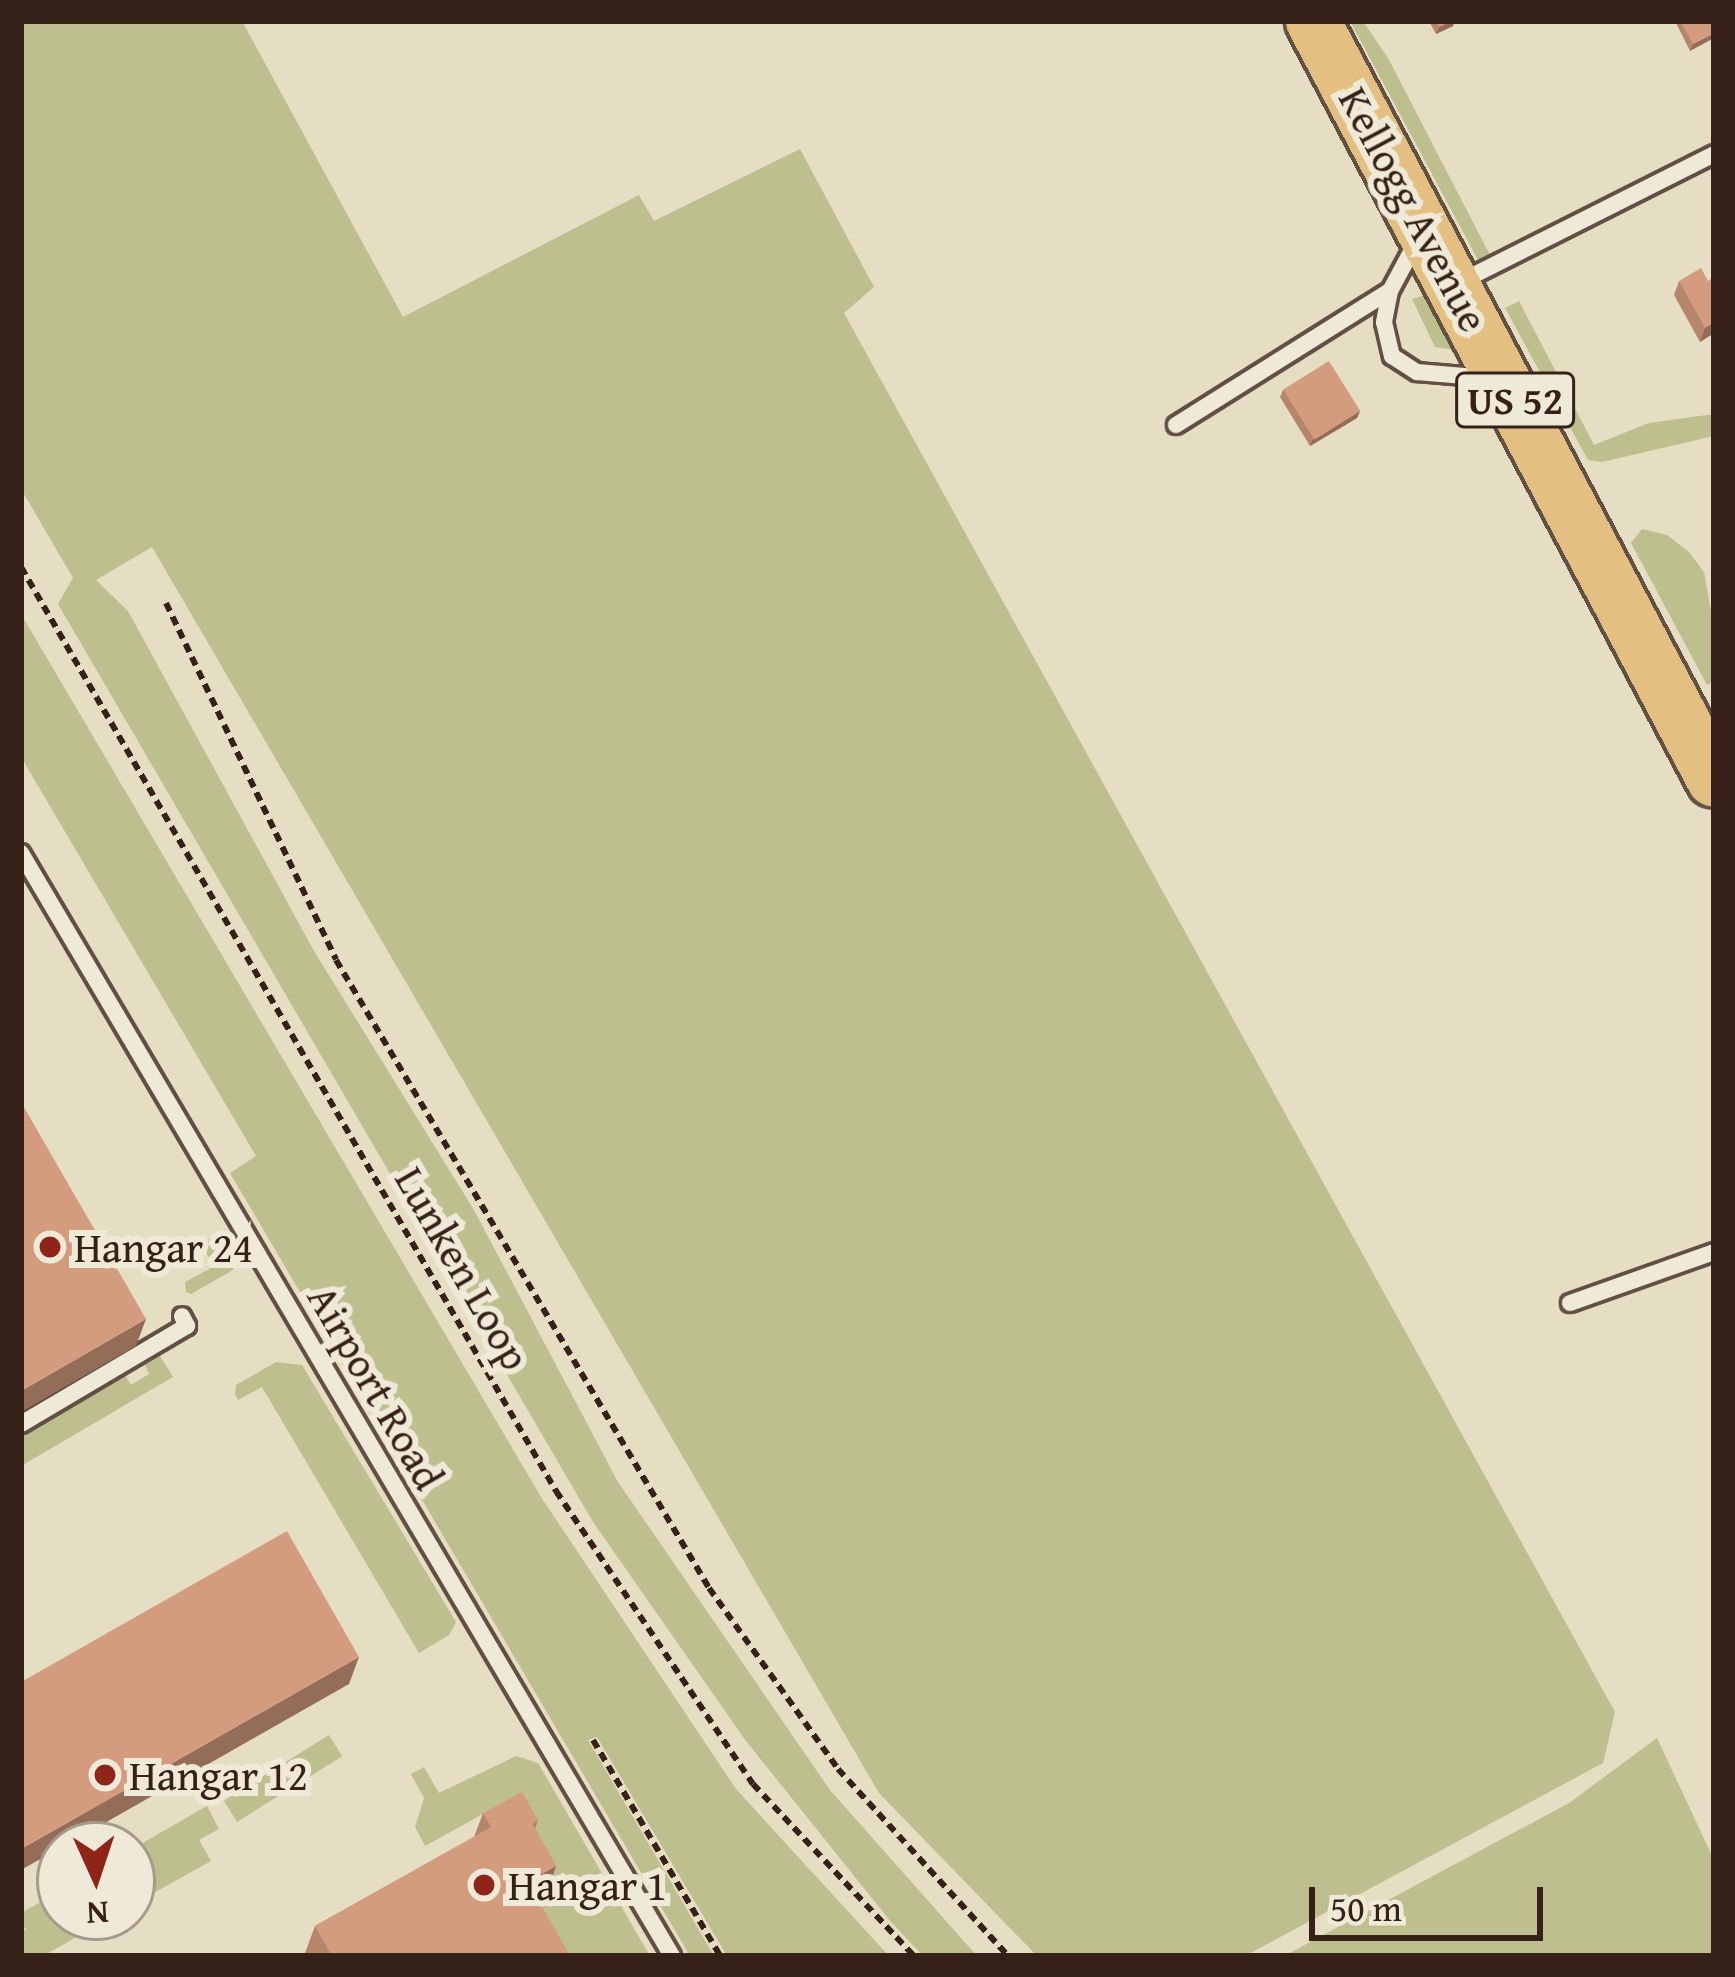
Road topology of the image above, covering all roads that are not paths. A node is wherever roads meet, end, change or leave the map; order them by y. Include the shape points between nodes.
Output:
1 (1313, 21) edge
2 (1714, 154) edge
3 (1424, 228) junction
4 (1454, 285) junction
5 (1390, 291) junction
6 (1504, 380) junction
7 (1176, 425) dead end
8 (1714, 780) edge
9 (21, 853) edge
10 (1714, 1252) edge
11 (1570, 1303) dead end
12 (182, 1316) dead end
13 (21, 1424) edge
14 (672, 1956) edge

1 - 3 main road, Kellogg Avenue / US 52
2 - 4 lane
3 - 4 main road, Kellogg Avenue / US 52
3 - 5 lane
4 - 6 main road, Kellogg Avenue / US 52
5 - 6 lane via 1384,322 1392,356 1417,372
5 - 7 lane
6 - 8 main road, Kellogg Avenue / US 52
9 - 14 lane, Airport Road
10 - 11 lane
12 - 13 lane via 188,1326

